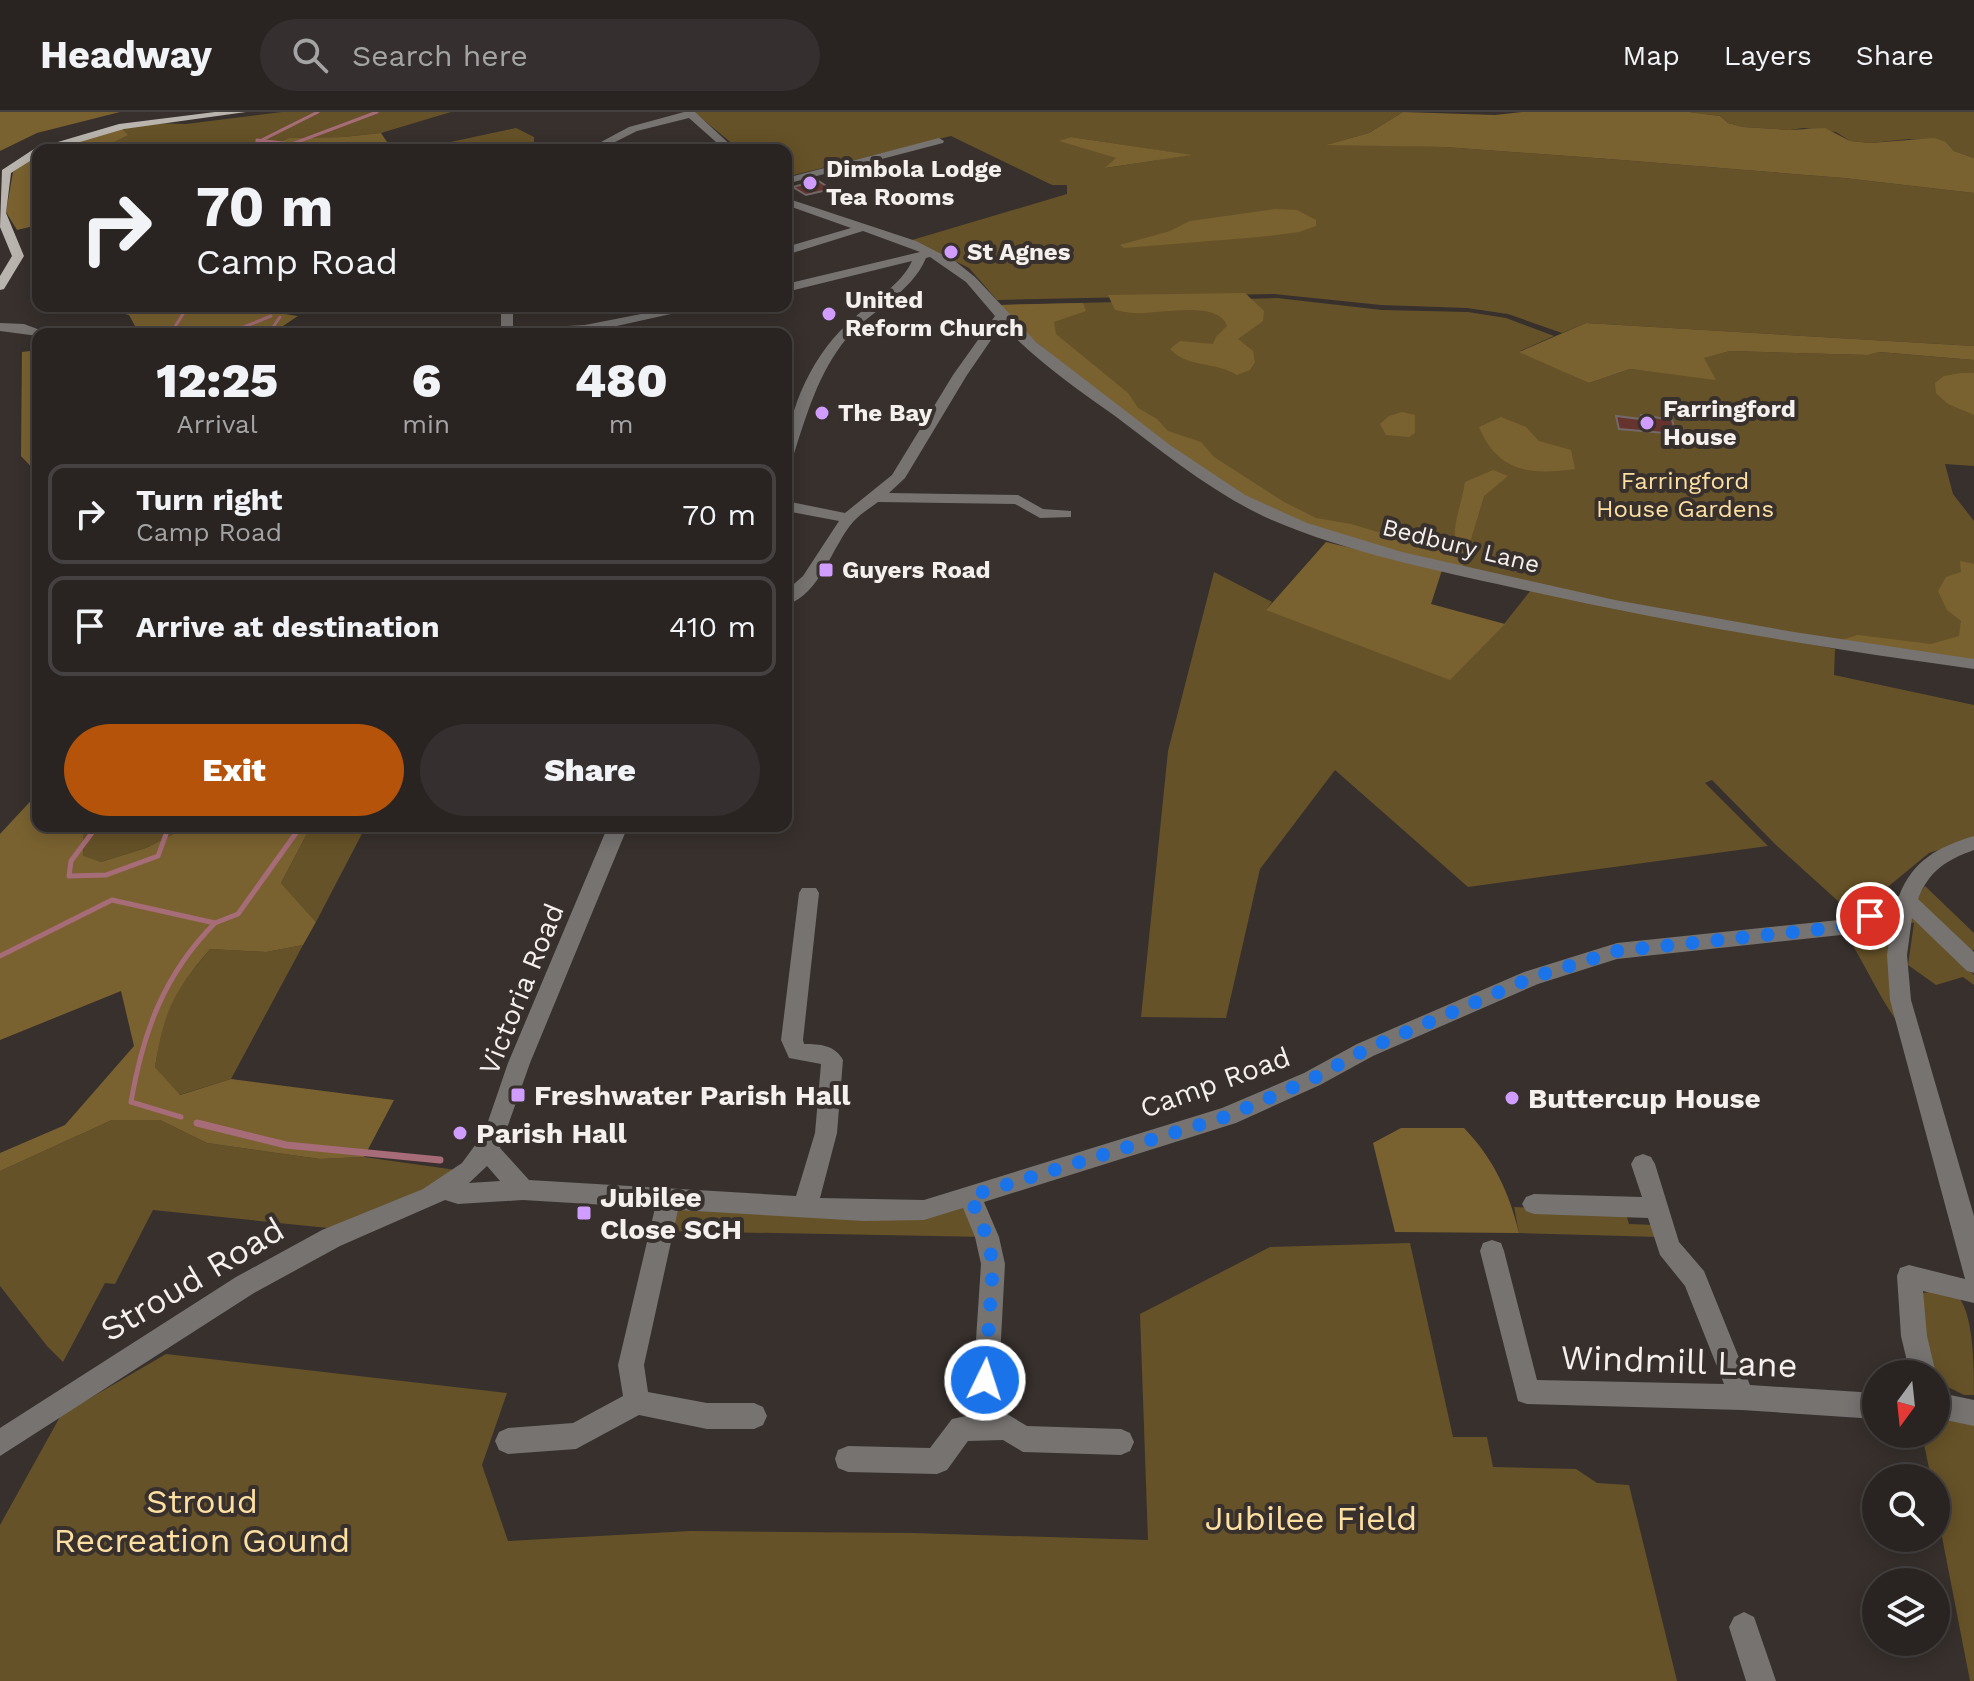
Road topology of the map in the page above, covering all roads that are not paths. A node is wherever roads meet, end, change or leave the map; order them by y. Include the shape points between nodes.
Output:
1 (241, 112) edge
2 (690, 113) edge
3 (939, 141) dead end
4 (63, 144) edge
5 (603, 144) edge
6 (724, 144) edge
7 (32, 155) edge
8 (792, 179) edge
9 (792, 203) edge
10 (865, 227) junction
11 (792, 249) edge
12 (926, 255) junction
13 (2, 282) edge
14 (792, 287) edge
15 (671, 312) edge
16 (1001, 317) junction
17 (0, 327) edge
18 (590, 328) edge
19 (32, 330) edge
20 (792, 430) edge
21 (876, 497) junction
22 (792, 507) edge
23 (1066, 514) dead end
24 (848, 518) junction
25 (792, 595) edge
26 (1974, 664) edge
27 (615, 832) edge
28 (1974, 843) edge
29 (809, 893) dead end
30 (1907, 901) junction
31 (1969, 956) edge
32 (487, 1150) junction
33 (1643, 1164) dead end
34 (523, 1190) junction
35 (438, 1192) junction
36 (970, 1196) junction
37 (669, 1199) junction
38 (1534, 1204) dead end
39 (805, 1208) junction
40 (1656, 1208) junction
41 (1492, 1251) dead end
42 (1974, 1271) edge
43 (1974, 1292) edge
44 (1920, 1360) edge
45 (1742, 1397) junction
46 (637, 1402) junction
47 (1862, 1405) edge
48 (1950, 1408) edge
49 (1974, 1413) edge
50 (754, 1416) dead end
51 (983, 1427) junction
52 (508, 1441) dead end
53 (1121, 1442) dead end
54 (0, 1443) edge
55 (848, 1459) dead end
56 (1744, 1627) dead end
57 (1761, 1681) edge

1 - 4 main road via 123,126
2 - 5 street via 633,129
2 - 6 street
3 - 8 street
7 - 13 main road via 5,177 0,213 18,256
9 - 10 street, Bedbury Lane
10 - 11 street
10 - 12 street, Bedbury Lane
12 - 14 street
12 - 16 street, Bedbury Lane via 979,287
12 - 20 street via 844,334 823,364
15 - 18 street
16 - 21 street via 898,478
16 - 26 street, Bedbury Lane via 1073,381 1188,464 1258,507 1324,534 1471,574 1699,622
17 - 19 street
21 - 23 street via 1018,500 1037,518
21 - 24 street
22 - 24 street
24 - 25 street via 809,579
27 - 32 street, Victoria Road
28 - 30 street via 1926,867
29 - 39 street via 792,1040 797,1052 821,1053 832,1060 826,1133
30 - 31 street
30 - 36 street, Camp Road via 1841,927 1617,951 1531,978 1228,1116
30 - 42 street via 1897,967 1910,1038
32 - 34 street
32 - 35 street, Victoria Road via 470,1170
33 - 40 street
34 - 35 street, Camp Road
34 - 37 street, Camp Road
35 - 54 street, Stroud Road via 331,1238 245,1285
36 - 39 street, Camp Road via 924,1210
36 - 51 street via 993,1264
37 - 39 street, Camp Road
37 - 46 street via 631,1365
38 - 40 street
40 - 45 street via 1669,1247 1695,1279
41 - 45 street, Windmill Lane via 1527,1392
43 - 44 street via 1909,1276
45 - 47 street, Windmill Lane
46 - 50 street via 707,1416
46 - 52 street via 576,1436
48 - 49 street
51 - 53 street via 1007,1427 1023,1439
51 - 55 street via 961,1428 937,1461
56 - 57 street

